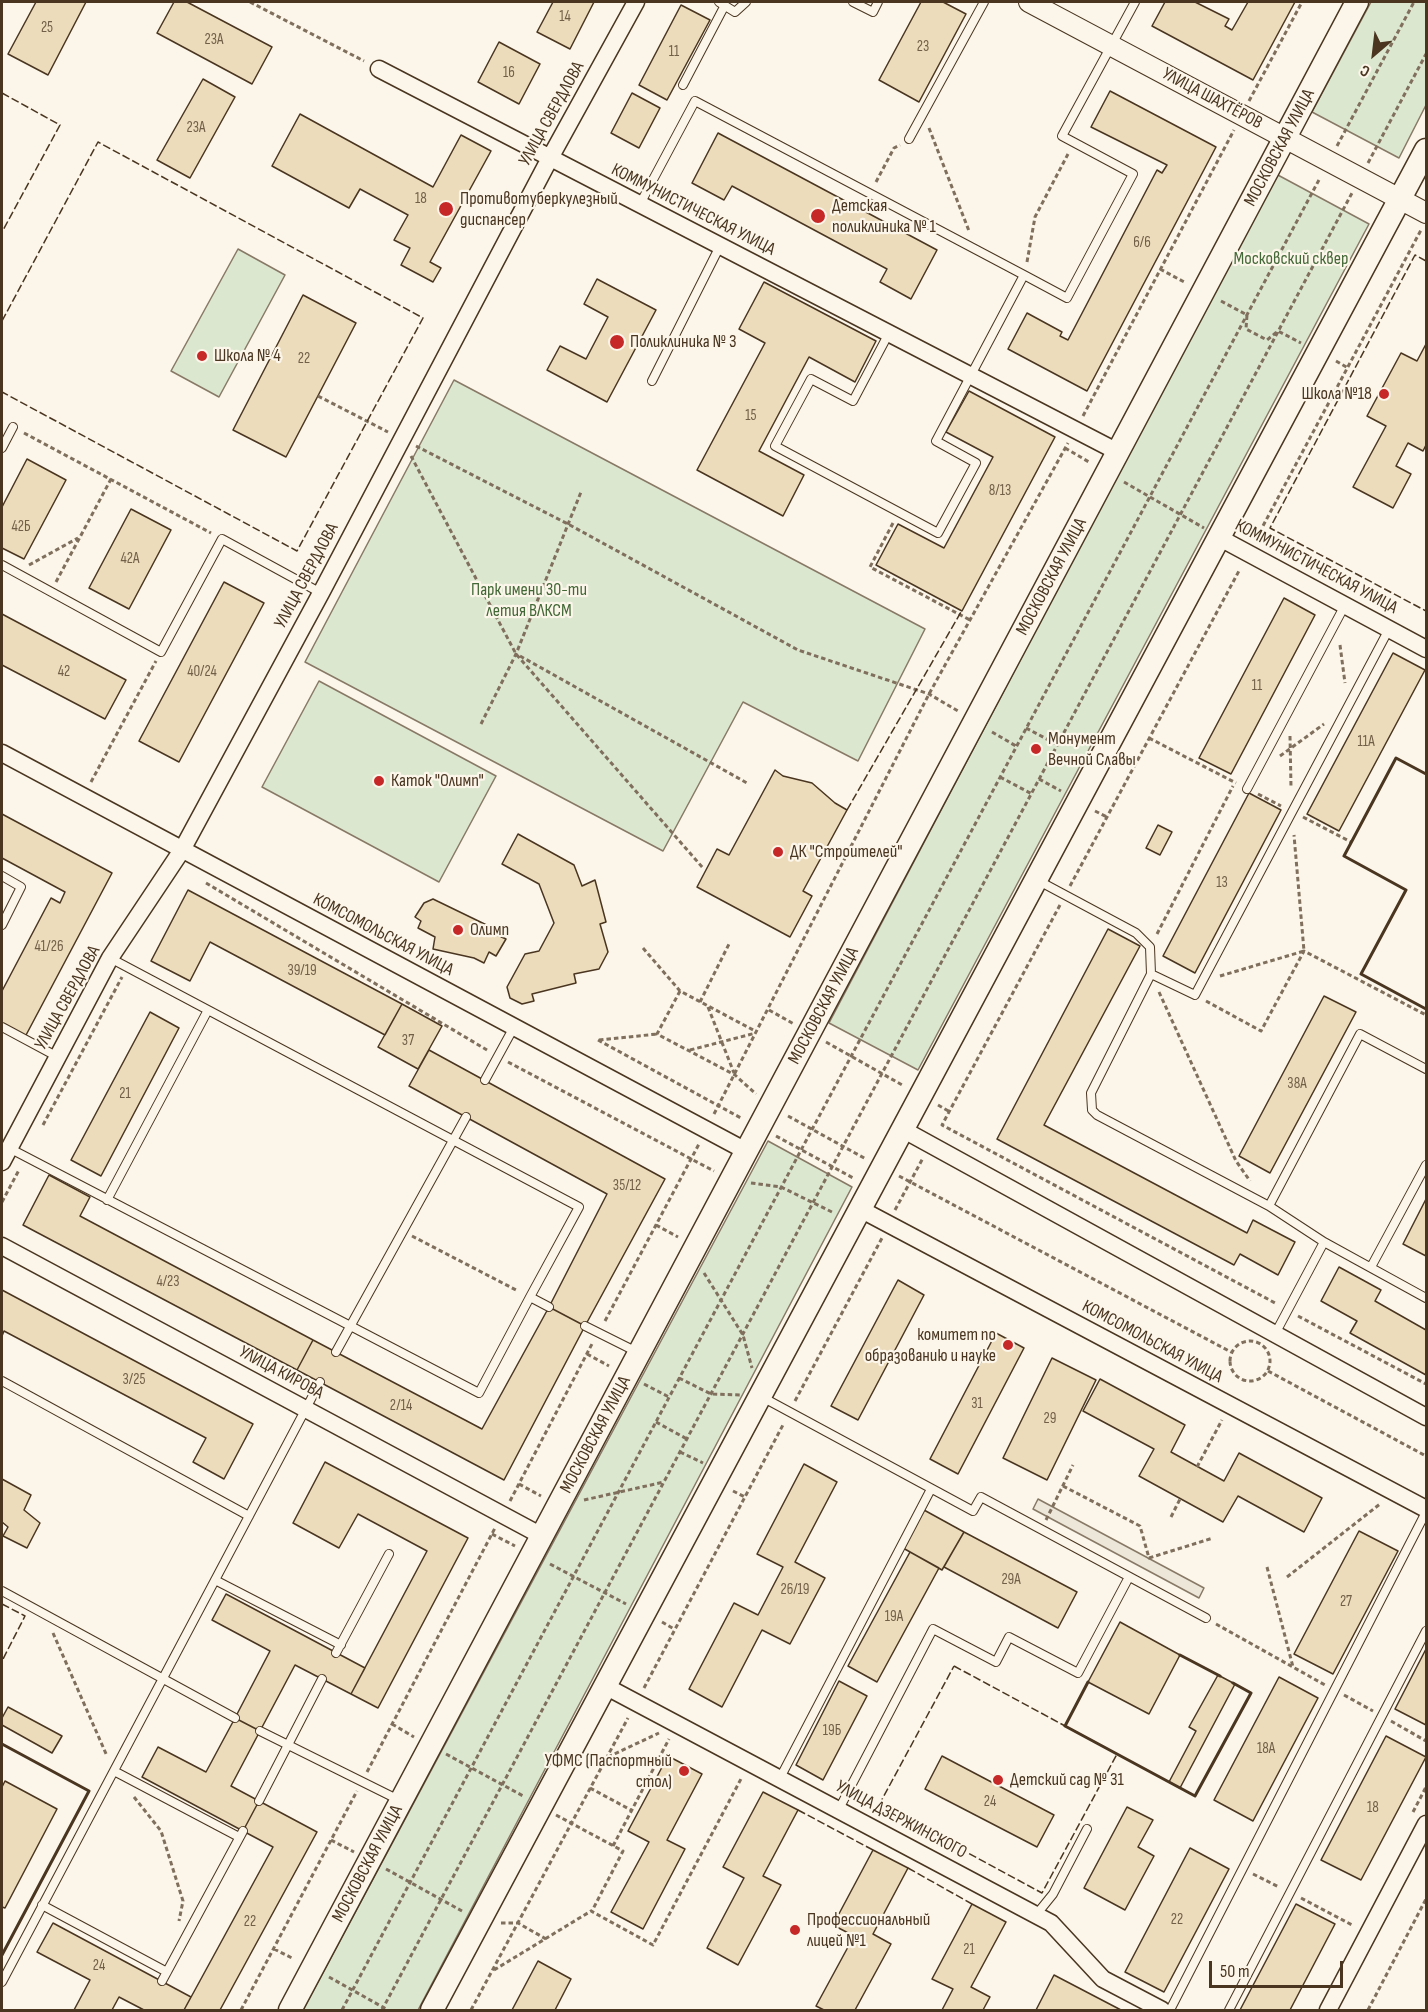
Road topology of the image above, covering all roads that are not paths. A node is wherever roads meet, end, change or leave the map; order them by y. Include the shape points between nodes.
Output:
1 (636, 2) edge
2 (746, 2) edge
3 (853, 2) edge
4 (878, 2) edge
5 (984, 2) edge
6 (1029, 2) edge
7 (1135, 2) edge
8 (1357, 2) edge
9 (722, 3) edge
10 (1111, 45) junction
11 (379, 69) road end
12 (683, 86) dead end
13 (1285, 138) junction
14 (909, 139) road end
15 (1426, 150) edge
16 (550, 158) junction
17 (1400, 199) junction
18 (640, 204) junction
19 (1424, 221) edge
20 (720, 246) junction
21 (1024, 275) junction
22 (889, 333) junction
23 (971, 375) junction
24 (652, 381) dead end
25 (13, 427) road end
26 (2, 448) edge
27 (1118, 452) junction
28 (1218, 537) junction
29 (2, 565) edge
30 (321, 593) junction
31 (1345, 605) junction
32 (1389, 629) junction
33 (1426, 649) edge
34 (2, 753) edge
35 (1247, 789) dead end
36 (182, 850) junction
37 (2, 876) edge
38 (1036, 879) junction
39 (2, 925) edge
40 (110, 958) junction
41 (1151, 974) junction
42 (208, 1010) junction
43 (2, 1027) edge
44 (513, 1027) junction
45 (58, 1057) junction
46 (1426, 1069) edge
47 (485, 1080) dead end
48 (466, 1117) dead end
49 (902, 1129) junction
50 (453, 1140) junction
51 (747, 1151) junction
52 (5, 1155) edge
53 (1426, 1165) edge
54 (107, 1200) junction
55 (1269, 1206) junction
56 (860, 1209) junction
57 (1324, 1242) junction
58 (2, 1246) edge
59 (1371, 1267) junction
60 (530, 1298) junction
61 (1426, 1298) edge
62 (549, 1307) dead end
63 (350, 1326) junction
64 (585, 1326) dead end
65 (1275, 1334) junction
66 (336, 1352) dead end
67 (639, 1353) junction
68 (2, 1382) edge
69 (320, 1382) dead end
70 (760, 1396) junction
71 (306, 1409) junction
72 (1426, 1417) edge
73 (932, 1489) junction
74 (1426, 1510) edge
75 (249, 1516) junction
76 (537, 1546) junction
77 (389, 1554) dead end
78 (1129, 1577) junction
79 (215, 1580) junction
80 (2, 1591) edge
81 (1206, 1618) road end
82 (1426, 1631) edge
83 (163, 1677) junction
84 (322, 1679) dead end
85 (605, 1686) junction
86 (235, 1718) dead end
87 (260, 1731) dead end
88 (288, 1745) junction
89 (114, 1771) junction
90 (780, 1778) junction
91 (259, 1801) dead end
92 (401, 1802) junction
93 (838, 1809) junction
94 (1426, 1824) edge
95 (1087, 1829) dead end
96 (42, 1905) junction
97 (1036, 1915) junction
98 (167, 1972) junction
99 (162, 1981) dead end
100 (2, 1982) edge
101 (290, 2010) edge
102 (432, 2010) edge
103 (1162, 2010) edge
104 (1170, 2010) edge
105 (1229, 2010) edge
106 (1328, 2010) edge

1 - 16 street, УЛИЦА СВЕРДЛОВА
2 - 9 lane via 735,12
3 - 4 lane via 873,12
5 - 14 lane
6 - 10 street, УЛИЦА ШАХТЁРОВ
7 - 10 lane
8 - 13 main road, МОСКОВСКАЯ УЛИЦА
9 - 12 lane
10 - 13 street, УЛИЦА ШАХТЁРОВ
10 - 21 lane via 1062,136 1133,174 1067,298
11 - 16 street, КОММУНИСТИЧЕСКАЯ УЛИЦА
13 - 17 street, УЛИЦА ШАХТЁРОВ
13 - 27 main road, МОСКОВСКАЯ УЛИЦА
15 - 17 main road
16 - 18 street, КОММУНИСТИЧЕСКАЯ УЛИЦА
16 - 30 street, УЛИЦА СВЕРДЛОВА
17 - 19 street, УЛИЦА ШАХТЁРОВ
17 - 28 main road
18 - 20 street, КОММУНИСТИЧЕСКАЯ УЛИЦА
18 - 21 lane via 695,101
20 - 22 street, КОММУНИСТИЧЕСКАЯ УЛИЦА
20 - 24 lane
21 - 23 lane
22 - 23 street, КОММУНИСТИЧЕСКАЯ УЛИЦА
22 - 23 lane via 853,401 812,379 776,446 938,533 976,463 936,441
23 - 27 street, КОММУНИСТИЧЕСКАЯ УЛИЦА
25 - 26 lane
27 - 51 main road, МОСКОВСКАЯ УЛИЦА
28 - 31 street, КОММУНИСТИЧЕСКАЯ УЛИЦА
28 - 38 main road
29 - 30 lane via 161,652 222,539
30 - 36 street, УЛИЦА СВЕРДЛОВА
31 - 32 street, КОММУНИСТИЧЕСКАЯ УЛИЦА
31 - 35 lane
32 - 33 street, КОММУНИСТИЧЕСКАЯ УЛИЦА
32 - 41 lane via 1195,995
34 - 36 street, КОМСОМОЛЬСКАЯ УЛИЦА
36 - 40 street, УЛИЦА СВЕРДЛОВА
36 - 44 street, КОМСОМОЛЬСКАЯ УЛИЦА
37 - 39 lane via 21,887
38 - 41 lane via 1136,933 1150,947
38 - 49 main road
40 - 42 lane
40 - 45 street, УЛИЦА СВЕРДЛОВА
41 - 55 lane via 1091,1093 1092,1110
42 - 50 lane
42 - 54 lane
43 - 45 lane
44 - 47 lane
44 - 51 street, КОМСОМОЛЬСКАЯ УЛИЦА
45 - 52 street, УЛИЦА СВЕРДЛОВА
46 - 55 lane via 1360,1034
48 - 50 lane
49 - 56 main road
49 - 65 street
50 - 60 lane via 579,1207
50 - 63 lane
51 - 67 main road, МОСКОВСКАЯ УЛИЦА
52 - 54 lane via 26,1157
53 - 59 lane
54 - 63 lane
55 - 57 lane
56 - 70 main road
56 - 74 street, КОМСОМОЛЬСКАЯ УЛИЦА
57 - 59 lane
57 - 65 lane
58 - 71 street, УЛИЦА КИРОВА
59 - 61 lane
60 - 62 lane
60 - 63 lane via 478,1393
63 - 66 lane
64 - 67 lane
65 - 72 street
67 - 76 main road, МОСКОВСКАЯ УЛИЦА
68 - 75 lane
69 - 71 lane
70 - 73 lane
70 - 85 main road
71 - 75 lane
71 - 76 street, УЛИЦА КИРОВА via 503,1515
73 - 78 lane via 973,1510 981,1497
73 - 90 lane
74 - 104 lane
75 - 79 lane
76 - 92 main road, МОСКОВСКАЯ УЛИЦА
77 - 79 lane via 339,1649
78 - 81 lane
78 - 93 lane via 1078,1673 1009,1637 996,1662 933,1629
79 - 83 lane
80 - 83 lane
82 - 105 lane
83 - 86 lane
83 - 89 lane
84 - 88 lane
85 - 90 street, УЛИЦА ДЗЕРЖИНСКОГО
85 - 102 main road
87 - 88 lane
88 - 91 lane
88 - 92 lane
89 - 96 lane
89 - 98 lane via 241,1834
90 - 93 street, УЛИЦА ДЗЕРЖИНСКОГО
92 - 101 main road, МОСКОВСКАЯ УЛИЦА
93 - 97 street, УЛИЦА ДЗЕРЖИНСКОГО
94 - 106 street
95 - 97 lane via 1053,1894
96 - 98 lane
96 - 100 lane
97 - 103 street, УЛИЦА ДЗЕРЖИНСКОГО via 1051,1923 1103,1979
98 - 99 lane

